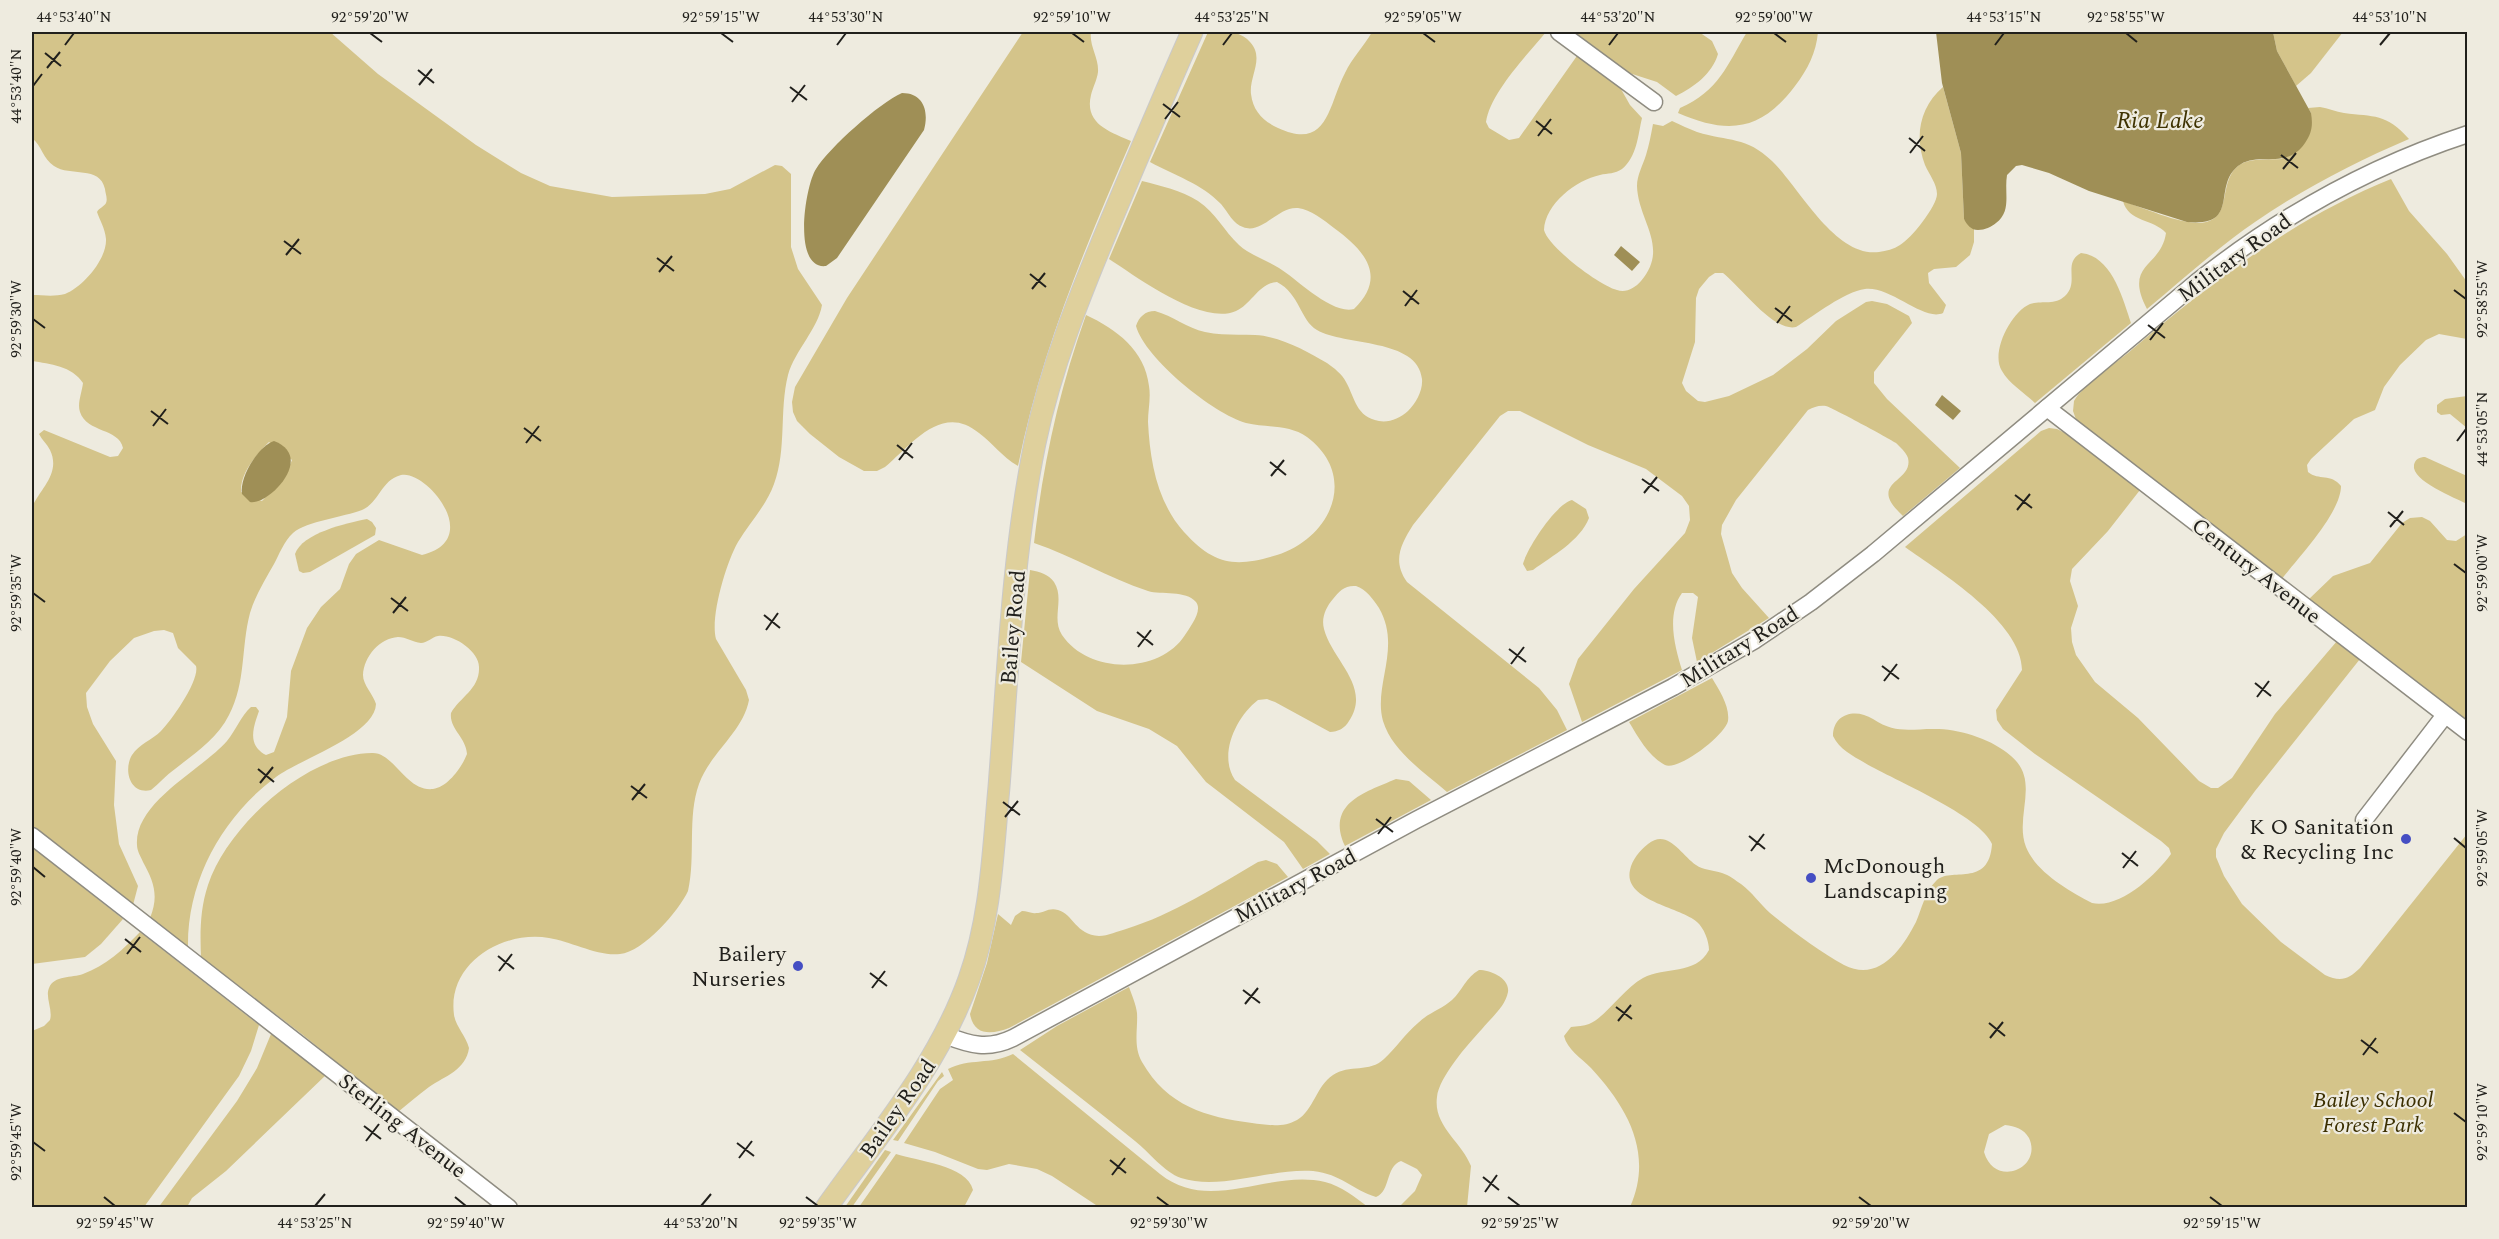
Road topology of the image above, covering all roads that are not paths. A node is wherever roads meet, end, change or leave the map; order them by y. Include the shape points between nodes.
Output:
1 (1191, 32) edge
2 (1559, 32) edge
3 (1654, 102) dead end
4 (2468, 134) edge
5 (2047, 408) junction
6 (2445, 715) junction
7 (2468, 732) edge
8 (2364, 820) dead end
9 (32, 836) edge
10 (945, 1035) junction
11 (509, 1208) edge
12 (826, 1208) edge

1 - 10 main road, Bailey Road via 1081,292 1044,406 1017,566 987,908 973,968
2 - 3 street
4 - 5 street, Military Road via 2383,166 2278,222 2197,282
5 - 6 street, Century Avenue
5 - 10 street, Military Road via 1847,574 1781,623 1721,660 1008,1040 978,1046
6 - 7 street, Century Avenue
6 - 8 street
9 - 11 street, Sterling Avenue
10 - 12 main road, Bailey Road

